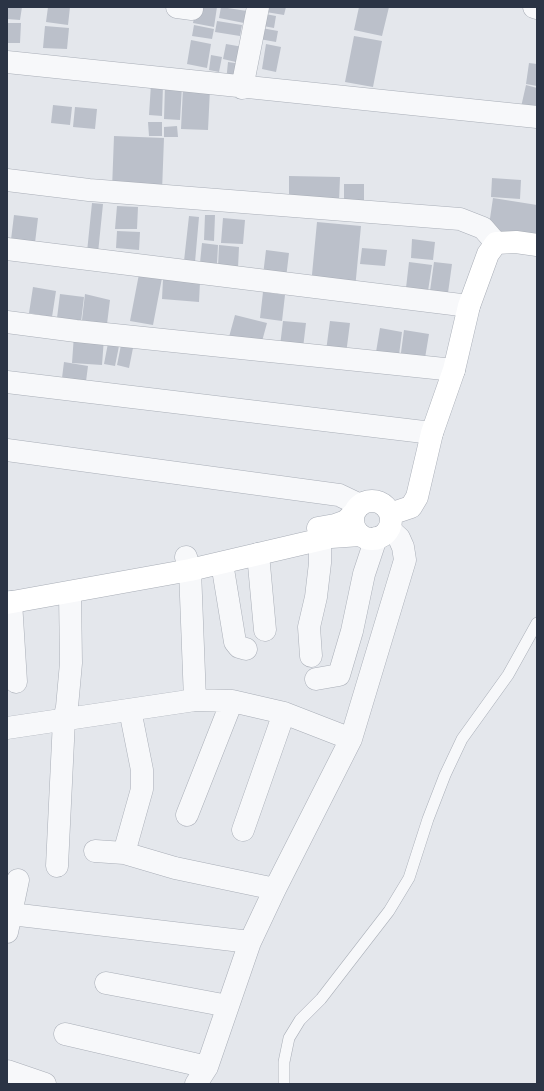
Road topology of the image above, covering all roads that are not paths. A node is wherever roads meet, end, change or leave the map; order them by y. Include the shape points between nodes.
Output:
1 (258, 7) edge
2 (534, 7) edge
3 (537, 8) edge
4 (7, 62) edge
5 (242, 88) junction
6 (537, 117) edge
7 (7, 180) edge
8 (496, 243) junction
9 (537, 245) edge
10 (7, 249) edge
11 (470, 306) junction
12 (7, 322) edge
13 (454, 370) junction
14 (7, 382) edge
15 (432, 433) junction
16 (7, 450) edge
17 (357, 509) junction
18 (379, 529) junction
19 (320, 540) junction
20 (258, 554) junction
21 (222, 563) junction
22 (188, 564) junction
23 (70, 593) junction
24 (8, 598) edge
25 (537, 623) edge
26 (265, 630) dead end
27 (246, 649) dead end
28 (311, 656) dead end
29 (316, 679) dead end
30 (16, 682) dead end
31 (195, 700) junction
32 (232, 701) junction
33 (130, 710) junction
34 (284, 713) junction
35 (64, 720) junction
36 (7, 728) edge
37 (351, 739) junction
38 (187, 815) dead end
39 (243, 830) dead end
40 (95, 852) dead end
41 (124, 853) junction
42 (57, 866) dead end
43 (18, 880) dead end
44 (275, 889) junction
45 (9, 923) edge
46 (250, 942) junction
47 (106, 983) dead end
48 (228, 1006) junction
49 (65, 1034) dead end
50 (7, 1071) edge
51 (202, 1075) edge
52 (45, 1084) edge
53 (284, 1084) edge

1 - 5 street
2 - 3 street
4 - 5 street
5 - 6 street
7 - 8 street via 97,190 460,219 483,228
8 - 9 main road
8 - 11 main road via 488,254
10 - 11 street
11 - 13 main road
12 - 13 street
13 - 15 main road
14 - 15 street
15 - 18 main road via 417,497 411,507
16 - 17 street via 338,495
17 - 18 main road via 353,520 355,528
17 - 18 main road via 368,501 378,501 386,506
17 - 22 main road via 346,521 335,525
18 - 19 main road
18 - 29 street via 364,574 352,631 339,675
18 - 37 street via 399,538 404,547 405,560
19 - 20 main road
19 - 28 street via 320,570 309,627
20 - 21 main road
20 - 26 street
21 - 22 main road
21 - 27 street via 236,642 239,647
22 - 23 main road
22 - 24 main road via 84,578
22 - 31 street
23 - 24 main road
23 - 35 street via 71,663
24 - 30 street
25 - 53 lane via 508,675 462,739 445,775 409,878 389,911 321,999 300,1020 290,1038 284,1062
31 - 32 street
31 - 33 street
32 - 34 street
32 - 38 street
33 - 35 street
33 - 41 street via 142,770 142,789
34 - 37 street
34 - 39 street
35 - 36 street
35 - 42 street
37 - 44 street
40 - 41 street
41 - 44 street via 175,868
43 - 45 street
44 - 46 street
45 - 46 street
46 - 48 street
47 - 48 street
48 - 51 street
49 - 51 street
50 - 52 street

